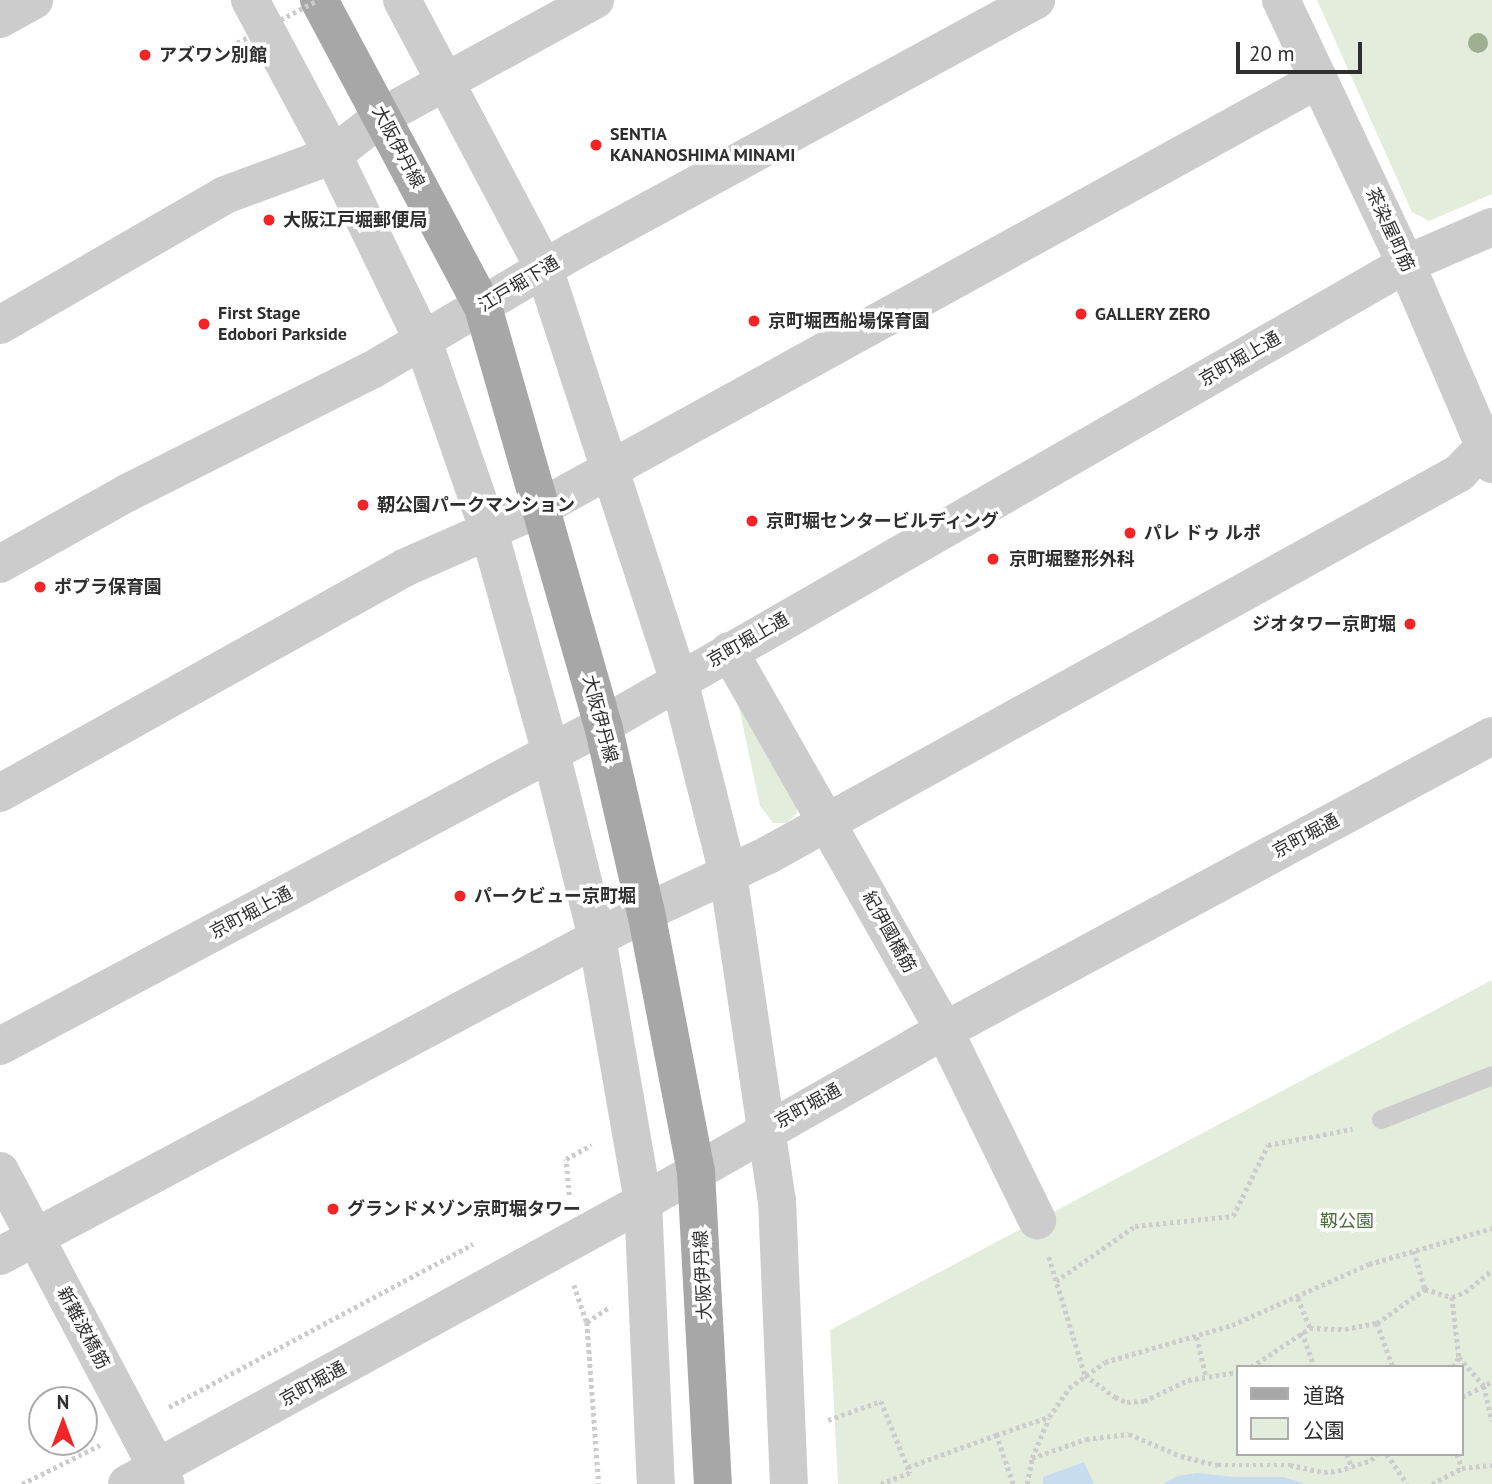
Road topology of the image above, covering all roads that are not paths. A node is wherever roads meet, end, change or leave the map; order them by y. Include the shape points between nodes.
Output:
1 (34, 0) edge
2 (250, 0) edge
3 (318, 0) edge
4 (402, 0) edge
5 (595, 0) edge
6 (1036, 0) edge
7 (1281, 0) edge
8 (0, 19) edge
9 (1319, 79) junction
10 (444, 83) junction
11 (381, 117) junction
12 (332, 155) junction
13 (1492, 227) edge
14 (1406, 264) junction
15 (544, 268) junction
16 (483, 307) junction
17 (0, 325) edge
18 (422, 338) junction
19 (1489, 450) edge
20 (612, 468) junction
21 (540, 508) junction
22 (489, 531) junction
23 (0, 564) edge
24 (729, 651) junction
25 (679, 680) junction
26 (603, 725) junction
27 (1492, 736) edge
28 (551, 753) junction
29 (0, 793) edge
30 (828, 821) junction
31 (728, 874) junction
32 (646, 912) junction
33 (597, 938) junction
34 (944, 1030) junction
35 (0, 1046) edge
36 (1492, 1076) edge
37 (1381, 1119) road end
38 (767, 1129) junction
39 (0, 1171) edge
40 (696, 1172) junction
41 (643, 1202) junction
42 (1037, 1220) road end
43 (35, 1236) junction
44 (0, 1256) edge
45 (151, 1479) edge
46 (656, 1484) edge
47 (713, 1484) edge
48 (789, 1484) edge

1 - 8 street
2 - 12 street
3 - 11 main road, 大阪伊丹線
4 - 10 street
5 - 10 street
6 - 15 street, 江戸堀下通
7 - 9 street, 茶染屋町筋
9 - 14 street, 茶染屋町筋
9 - 20 street
10 - 11 street
10 - 15 street
11 - 12 street
11 - 16 main road, 大阪伊丹線
12 - 17 street via 225,195
12 - 18 street
13 - 14 street, 京町堀上通
14 - 19 street, 茶染屋町筋
14 - 24 street, 京町堀上通
15 - 16 street, 江戸堀下通
15 - 20 street
16 - 18 street, 江戸堀下通
16 - 21 main road, 大阪伊丹線
18 - 22 street
18 - 23 street, 江戸堀下通 via 372,370 127,493
19 - 30 street via 1460,473
20 - 21 street
20 - 25 street
21 - 22 street
21 - 26 main road, 大阪伊丹線
22 - 28 street
22 - 29 street via 404,568
24 - 25 street, 京町堀上通
24 - 30 street, 紀伊國橋筋
25 - 26 street, 京町堀上通
25 - 31 street
26 - 28 street, 京町堀上通
26 - 32 main road, 大阪伊丹線
27 - 34 street, 京町堀通
28 - 33 street
28 - 35 street, 京町堀上通
30 - 31 street
30 - 34 street, 紀伊國橋筋
31 - 32 street
31 - 38 street
32 - 33 street
32 - 40 main road, 大阪伊丹線
33 - 41 street
33 - 43 street
34 - 38 street, 京町堀通
34 - 42 street, 紀伊國橋筋
36 - 37 lane
38 - 40 street, 京町堀通
38 - 48 street via 777,1200
39 - 43 street, 新難波橋筋
40 - 41 street, 京町堀通
40 - 47 main road, 大阪伊丹線
41 - 45 street, 京町堀通
41 - 46 street
43 - 44 street
43 - 45 street, 新難波橋筋 via 136,1427

